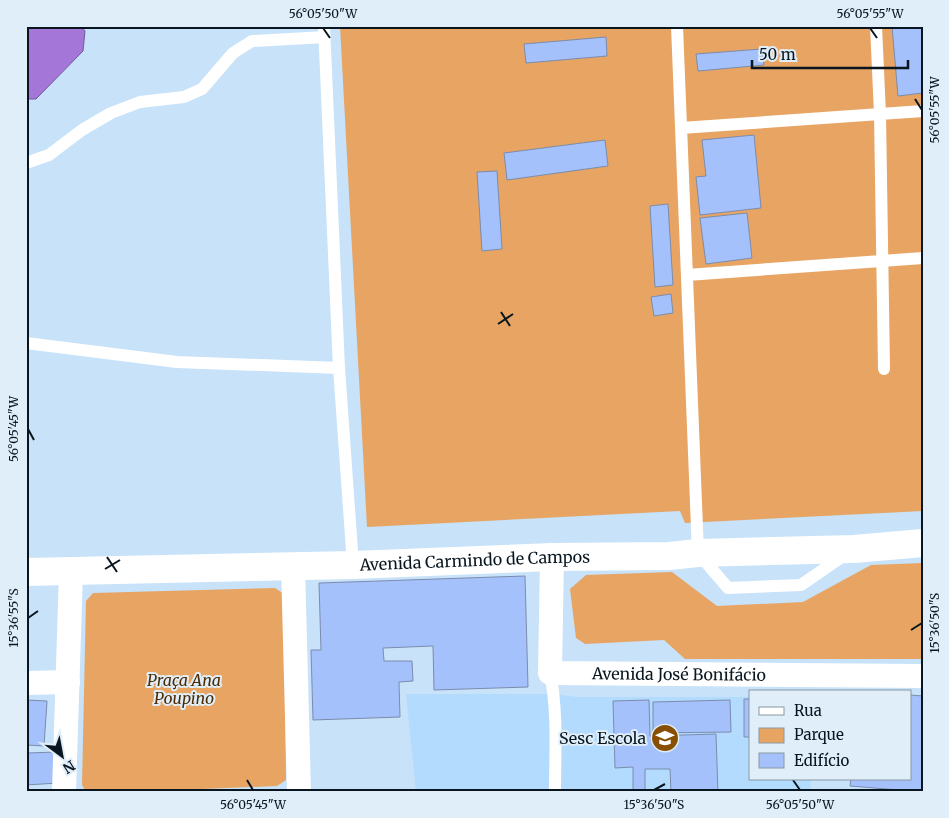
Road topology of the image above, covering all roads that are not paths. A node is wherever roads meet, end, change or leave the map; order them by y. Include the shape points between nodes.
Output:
1 (677, 26) edge
2 (876, 26) edge
3 (324, 32) edge
4 (923, 111) edge
5 (880, 114) junction
6 (681, 128) junction
7 (26, 163) edge
8 (923, 258) edge
9 (882, 261) junction
10 (687, 275) junction
11 (26, 343) edge
12 (339, 368) junction
13 (884, 369) dead end
14 (923, 543) edge
15 (854, 549) junction
16 (698, 553) junction
17 (552, 557) junction
18 (353, 565) junction
19 (294, 566) junction
20 (71, 571) junction
21 (26, 572) edge
22 (550, 673) junction
23 (923, 676) edge
24 (68, 682) junction
25 (26, 683) edge
26 (64, 792) edge
27 (298, 792) edge
28 (555, 792) edge

1 - 6 lane
2 - 5 lane
3 - 7 lane via 252,41 233,53 202,90 184,97 140,102 111,112 49,155
3 - 12 lane
4 - 5 lane
5 - 6 lane
5 - 9 lane
6 - 10 lane
8 - 9 lane
9 - 10 lane
9 - 13 lane
10 - 16 lane
11 - 12 lane via 177,362
12 - 18 lane
14 - 15 main road, Avenida Carmindo de Campos
15 - 16 main road, Avenida Carmindo de Campos
15 - 16 lane via 801,585 728,588
16 - 17 main road, Avenida Carmindo de Campos
17 - 18 main road, Avenida Carmindo de Campos
17 - 22 street
18 - 19 main road, Avenida Carmindo de Campos
19 - 20 main road, Avenida Carmindo de Campos
19 - 27 street
20 - 21 main road, Avenida Carmindo de Campos
20 - 24 street
22 - 23 street, Avenida José Bonifácio
22 - 28 lane via 555,715
24 - 25 street
24 - 26 street

